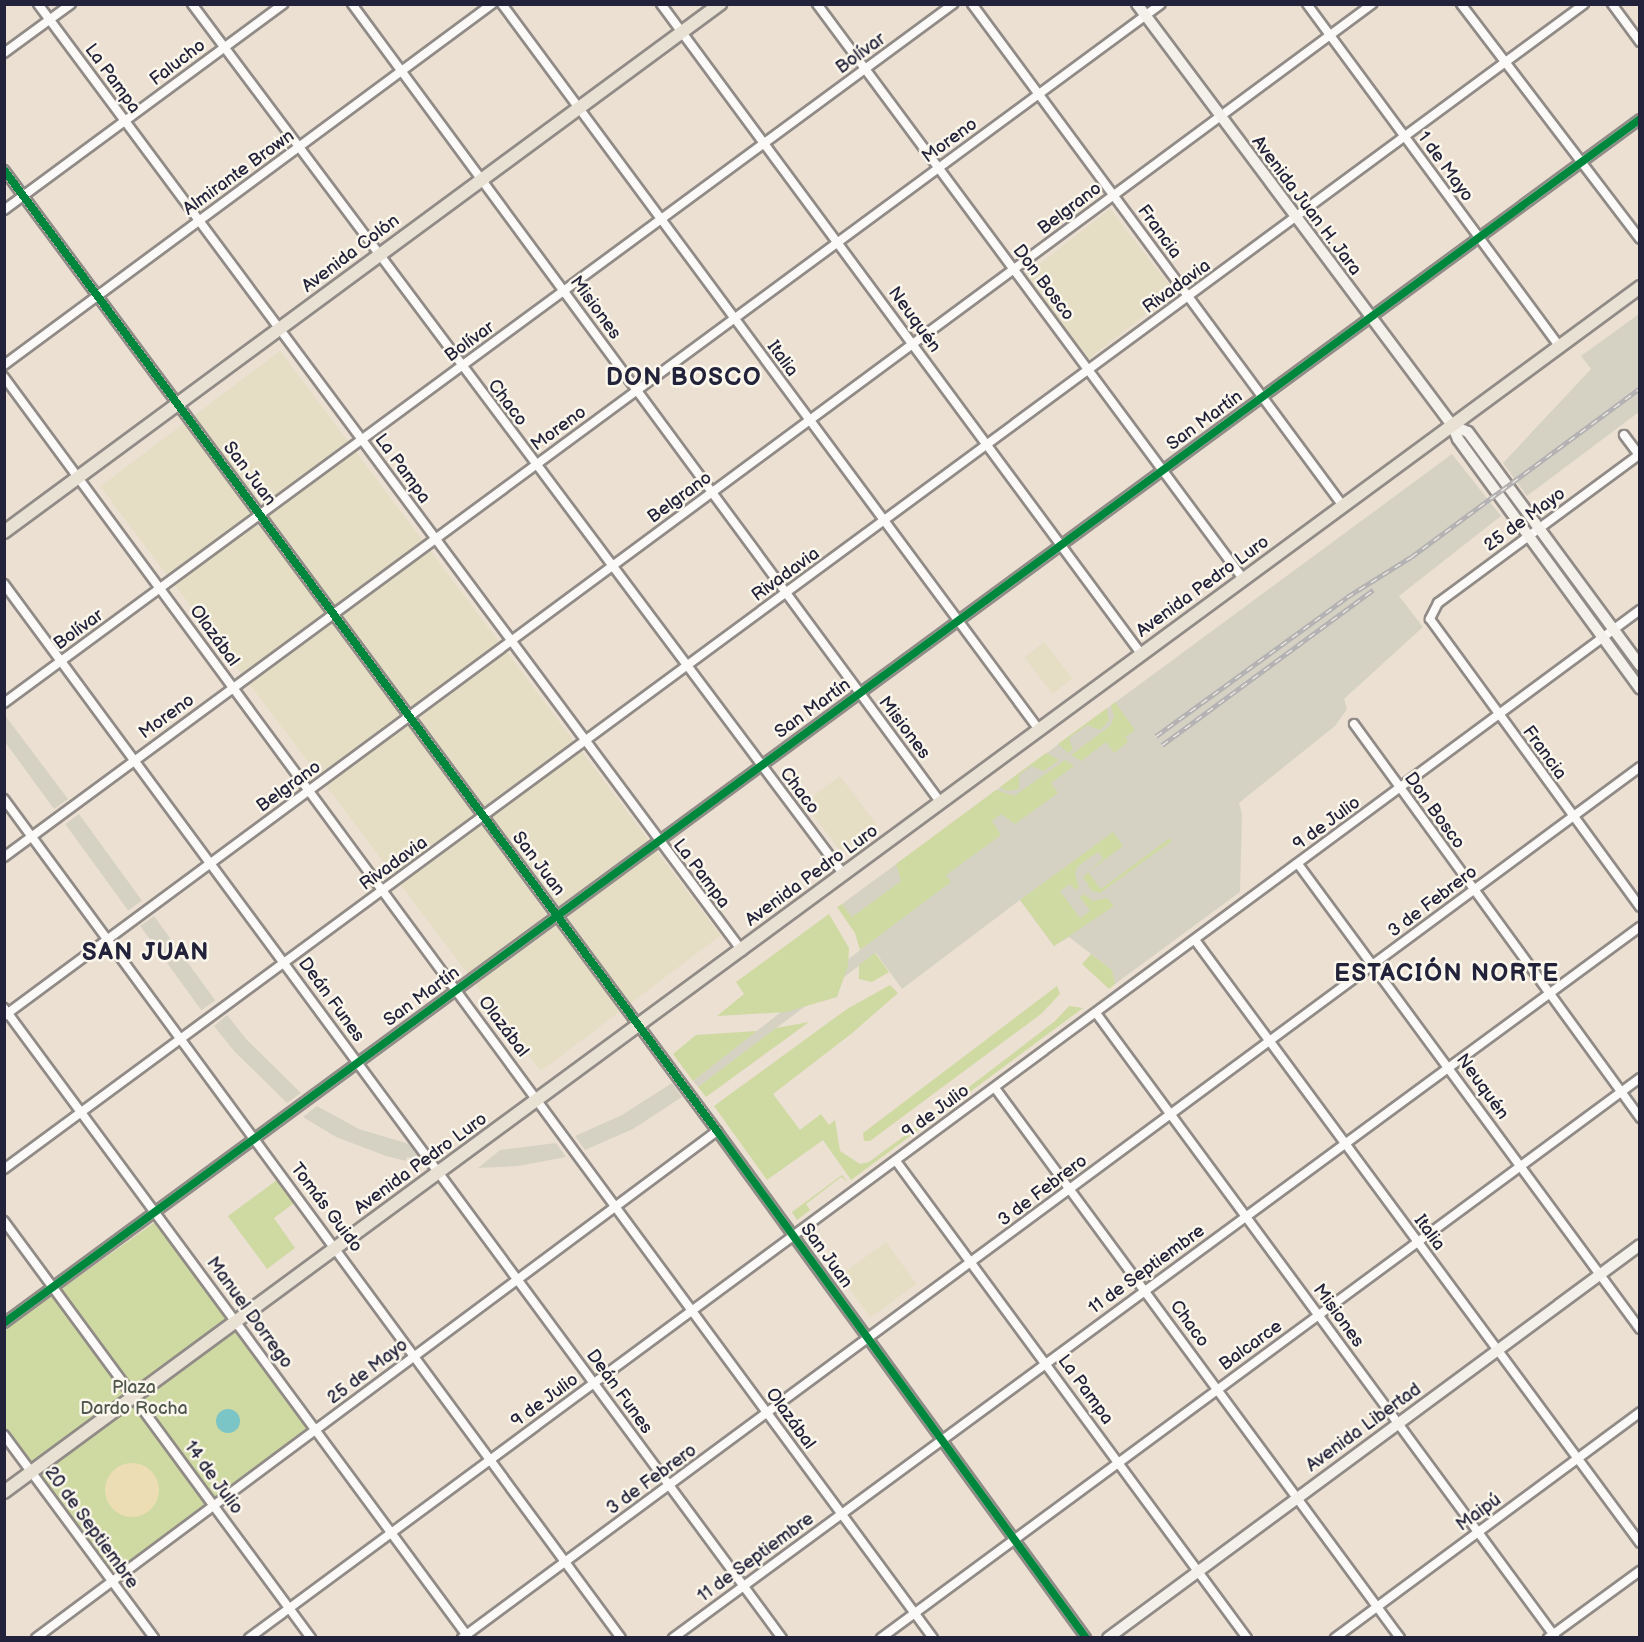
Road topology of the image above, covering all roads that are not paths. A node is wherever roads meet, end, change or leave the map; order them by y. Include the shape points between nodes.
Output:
1 (38, 4) edge
2 (71, 4) edge
3 (192, 4) edge
4 (283, 4) edge
5 (352, 4) edge
6 (492, 4) edge
7 (502, 4) edge
8 (661, 4) edge
9 (720, 4) edge
10 (817, 4) edge
11 (953, 4) edge
12 (972, 4) edge
13 (1137, 4) edge
14 (1161, 4) edge
15 (1306, 4) edge
16 (1372, 4) edge
17 (1461, 4) edge
18 (1584, 4) edge
19 (1612, 4) edge
20 (1145, 16) junction
21 (50, 20) junction
22 (682, 32) junction
23 (1330, 36) junction
24 (1640, 42) edge
25 (224, 48) junction
26 (4, 53) edge
27 (1508, 62) junction
28 (865, 69) junction
29 (401, 71) junction
30 (1038, 94) junction
31 (578, 109) junction
32 (1220, 117) junction
33 (1640, 119) edge
34 (124, 122) junction
35 (1406, 139) junction
36 (764, 143) junction
37 (298, 148) junction
38 (1582, 161) junction
39 (939, 168) junction
40 (4, 170) edge
41 (482, 180) junction
42 (24, 196) junction
43 (1113, 196) junction
44 (4, 210) edge
45 (1295, 219) junction
46 (660, 220) junction
47 (198, 222) junction
48 (1478, 237) junction
49 (1640, 239) edge
50 (838, 242) junction
51 (378, 256) junction
52 (1014, 270) junction
53 (1640, 287) edge
54 (564, 291) junction
55 (98, 296) junction
56 (1188, 297) junction
57 (1369, 318) junction
58 (733, 319) junction
59 (279, 330) junction
60 (913, 344) junction
61 (1559, 346) junction
62 (4, 365) edge
63 (461, 367) junction
64 (1089, 370) junction
65 (4, 377) edge
66 (636, 390) junction
67 (1262, 397) junction
68 (178, 404) junction
69 (809, 421) junction
70 (1452, 425) junction
71 (1624, 435) dead end
72 (362, 440) junction
73 (987, 445) junction
74 (1639, 455) edge
75 (535, 465) junction
76 (1163, 470) junction
77 (78, 477) junction
78 (712, 493) junction
79 (1343, 507) junction
80 (261, 514) junction
81 (883, 522) junction
82 (1539, 529) junction
83 (4, 532) edge
84 (1528, 536) junction
85 (435, 539) junction
86 (1061, 545) junction
87 (612, 567) junction
88 (1244, 579) junction
89 (4, 584) edge
90 (160, 588) junction
91 (786, 594) junction
92 (1640, 610) edge
93 (334, 613) junction
94 (1430, 613) joint
95 (957, 622) junction
96 (1613, 629) junction
97 (1602, 638) junction
98 (510, 642) junction
99 (1142, 655) junction
100 (61, 662) junction
101 (1640, 665) edge
102 (687, 667) junction
103 (233, 687) junction
104 (1640, 690) edge
105 (860, 693) junction
106 (4, 703) edge
107 (1498, 715) junction
108 (410, 716) junction
109 (1354, 724) dead end
110 (1040, 730) junction
111 (585, 742) junction
112 (134, 760) junction
113 (762, 766) junction
114 (1640, 767) edge
115 (1400, 789) junction
116 (309, 791) junction
117 (4, 799) edge
118 (941, 803) junction
119 (484, 816) junction
120 (1572, 817) junction
121 (32, 837) junction
122 (658, 842) junction
123 (4, 857) edge
124 (211, 864) junction
125 (1298, 864) junction
126 (844, 875) junction
127 (383, 891) junction
128 (1473, 891) junction
129 (1640, 907) edge
130 (558, 915) junction
131 (1640, 927) edge
132 (108, 940) junction
133 (1195, 940) junction
134 (741, 951) junction
135 (284, 963) junction
136 (1373, 965) junction
137 (456, 990) junction
138 (1549, 993) junction
139 (6, 1012) edge
140 (1096, 1013) junction
141 (640, 1026) junction
142 (181, 1039) junction
143 (1269, 1042) junction
144 (358, 1062) junction
145 (1449, 1067) junction
146 (1640, 1078) edge
147 (995, 1088) junction
148 (1621, 1092) junction
149 (538, 1100) junction
150 (82, 1112) junction
151 (1171, 1115) junction
152 (1640, 1118) edge
153 (717, 1131) junction
154 (255, 1138) junction
155 (1345, 1144) junction
156 (896, 1161) junction
157 (1521, 1166) junction
158 (4, 1170) edge
159 (439, 1173) junction
160 (1071, 1189) junction
161 (616, 1207) junction
162 (156, 1211) junction
163 (1246, 1216) junction
164 (4, 1221) edge
165 (793, 1236) junction
166 (1418, 1242) junction
167 (1640, 1245) edge
168 (337, 1248) junction
169 (972, 1262) junction
170 (1600, 1274) junction
171 (518, 1280) junction
172 (53, 1287) junction
173 (1146, 1290) junction
174 (692, 1311) junction
175 (1318, 1315) junction
176 (236, 1321) junction
177 (4, 1323) edge
178 (1640, 1329) edge
179 (867, 1340) junction
180 (1497, 1350) junction
181 (414, 1357) junction
182 (1047, 1363) junction
183 (594, 1383) junction
184 (1218, 1389) junction
185 (134, 1397) junction
186 (1640, 1412) edge
187 (768, 1413) junction
188 (1398, 1423) junction
189 (316, 1430) junction
190 (4, 1435) edge
191 (941, 1441) junction
192 (1577, 1459) junction
193 (490, 1460) junction
194 (1119, 1462) junction
195 (32, 1472) junction
196 (669, 1485) junction
197 (4, 1492) edge
198 (1297, 1498) junction
199 (214, 1506) junction
200 (842, 1514) junction
201 (1478, 1532) junction
202 (392, 1533) junction
203 (1014, 1539) junction
204 (1640, 1543) edge
205 (565, 1562) junction
206 (1640, 1570) edge
207 (1198, 1571) junction
208 (112, 1582) junction
209 (743, 1585) junction
210 (1377, 1606) junction
211 (290, 1608) junction
212 (915, 1613) junction
213 (1552, 1636) edge
214 (465, 1637) edge
215 (36, 1638) edge
216 (154, 1638) edge
217 (249, 1638) edge
218 (311, 1638) edge
219 (621, 1638) edge
220 (673, 1638) edge
221 (782, 1638) edge
222 (881, 1638) edge
223 (933, 1638) edge
224 (1086, 1638) edge
225 (1108, 1638) edge
226 (1247, 1638) edge
227 (1335, 1638) edge
228 (1400, 1638) edge

1 - 21 street, La Pampa
2 - 21 street
3 - 25 street, Chaco
4 - 25 street, Falucho
5 - 29 street, Misiones
6 - 29 street, Almirante Brown
7 - 31 street, Italia
8 - 22 street, Neuquén
9 - 22 main road, Avenida Colón
10 - 28 street, Don Bosco
11 - 28 street, Bolívar
12 - 30 street, Francia
13 - 20 main road, Avenida Juan H. Jara
14 - 20 street, Moreno
15 - 23 street, 1 de Mayo
16 - 23 street, Belgrano
17 - 27 street
18 - 27 street, Rivadavia
19 - 24 street
20 - 30 street, Moreno
20 - 32 main road, Avenida Juan H. Jara
21 - 26 street
21 - 34 street, La Pampa
22 - 31 main road, Avenida Colón
22 - 36 street, Neuquén
23 - 32 street, Belgrano
23 - 35 street, 1 de Mayo
25 - 34 street, Falucho
25 - 37 street, Chaco
27 - 35 street, Rivadavia
27 - 38 street
28 - 36 street, Bolívar
28 - 39 street, Don Bosco
29 - 37 street, Almirante Brown
29 - 41 street, Misiones
30 - 39 street, Moreno
30 - 43 street, Francia
31 - 41 main road, Avenida Colón
31 - 46 street, Italia
32 - 43 street, Belgrano
32 - 45 main road, Avenida Juan H. Jara
33 - 38 street, San Martín
34 - 42 street, Falucho
34 - 47 street, La Pampa
35 - 45 street, Rivadavia
35 - 48 street, 1 de Mayo
36 - 46 street, Bolívar
36 - 50 street, Neuquén
37 - 47 street, Almirante Brown
37 - 51 street, Chaco
38 - 48 street, San Martín
38 - 49 street
39 - 50 street, Moreno
39 - 52 street, Don Bosco
40 - 42 street, San Juan
41 - 51 main road, Avenida Colón
41 - 54 street, Misiones
42 - 44 street, Falucho
42 - 55 street, San Juan
43 - 52 street, Belgrano
43 - 56 street, Francia
45 - 56 street, Rivadavia
45 - 57 main road, Avenida Juan H. Jara
46 - 54 street, Bolívar
46 - 58 street, Italia
47 - 55 street, Almirante Brown
47 - 59 street, La Pampa
48 - 57 street, San Martín
48 - 61 street, 1 de Mayo
50 - 58 street, Moreno
50 - 60 street, Neuquén
51 - 59 main road, Avenida Colón
51 - 63 street, Chaco
52 - 60 street, Belgrano
52 - 64 street, Don Bosco
53 - 61 main road, Avenida Pedro Luro
54 - 63 street, Bolívar
54 - 66 street, Misiones
55 - 62 street, Almirante Brown
55 - 68 street, San Juan
56 - 64 street, Rivadavia
56 - 67 street, Francia
57 - 67 street, San Martín
57 - 70 main road, Avenida Juan H. Jara
58 - 66 street, Moreno
58 - 69 street, Italia
59 - 68 main road, Avenida Colón
59 - 72 street, La Pampa
60 - 69 street, Belgrano
60 - 73 street, Neuquén
61 - 70 main road, Avenida Pedro Luro
63 - 72 street, Bolívar
63 - 75 street, Chaco
64 - 73 street, Rivadavia
64 - 76 street, Don Bosco
65 - 77 street, Olazábal
66 - 75 street, Moreno
66 - 78 street, Misiones
67 - 76 street, San Martín
67 - 79 street, Francia
68 - 77 main road, Avenida Colón
68 - 80 street, San Juan
69 - 78 street, Belgrano
69 - 81 street, Italia
70 - 79 main road, Avenida Pedro Luro
70 - 82 main road, Avenida Juan H. Jara via 1468,432
70 - 84 main road, Avenida Juan H. Jara
71 - 74 street
72 - 80 street, Bolívar
72 - 85 street, La Pampa
73 - 81 street, Rivadavia
73 - 86 street, Neuquén
74 - 82 street, 25 de Mayo
75 - 85 street, Moreno
75 - 87 street, Chaco
76 - 86 street, San Martín
76 - 88 street, Don Bosco
77 - 83 main road, Avenida Colón
77 - 90 street, Olazábal
78 - 87 street, Belgrano
78 - 91 street, Misiones
79 - 88 main road, Avenida Pedro Luro
80 - 90 street, Bolívar
80 - 93 street, San Juan
81 - 91 street, Rivadavia
81 - 95 street, Italia
82 - 84 street, 25 de Mayo
82 - 96 main road, Avenida Juan H. Jara
84 - 94 street, 25 de Mayo
84 - 97 main road, Avenida Juan H. Jara
85 - 93 street, Moreno
85 - 98 street, La Pampa
86 - 95 street, San Martín
86 - 99 street, Neuquén
87 - 98 street, Belgrano
87 - 102 street, Chaco
88 - 99 main road, Avenida Pedro Luro
89 - 100 street, Deán Funes
90 - 100 street, Bolívar
90 - 103 street, Olazábal
91 - 102 street, Rivadavia
91 - 105 street, Misiones
92 - 96 street, 9 de Julio
93 - 103 street, Moreno
93 - 108 street, San Juan
94 - 107 street, Francia via 1431,623
95 - 105 street, San Martín
95 - 110 street, Italia
96 - 97 street, 9 de Julio
96 - 101 main road, Avenida Juan H. Jara
97 - 104 main road, Avenida Juan H. Jara
97 - 107 street, 9 de Julio
98 - 108 street, Belgrano
98 - 111 street, La Pampa
99 - 110 main road, Avenida Pedro Luro
100 - 106 street, Bolívar
100 - 112 street, Deán Funes
102 - 111 street, Rivadavia
102 - 113 street, Chaco
103 - 112 street, Moreno
103 - 116 street, Olazábal
105 - 113 street, San Martín
105 - 118 street, Misiones
107 - 115 street, 9 de Julio
107 - 120 street, Francia
108 - 116 street, Belgrano
108 - 119 street, San Juan
109 - 115 street, Don Bosco
110 - 118 main road, Avenida Pedro Luro
111 - 119 street, Rivadavia
111 - 122 street, La Pampa
112 - 121 street, Moreno
112 - 124 street, Deán Funes
113 - 122 street, San Martín
113 - 126 street, Chaco
114 - 120 street, 3 de Febrero
115 - 125 street, 9 de Julio
115 - 128 street, Don Bosco
116 - 124 street, Belgrano
116 - 127 street, Olazábal
117 - 121 street, Tomás Guido
118 - 126 main road, Avenida Pedro Luro
119 - 127 street, Rivadavia
119 - 130 street, San Juan
120 - 128 street, 3 de Febrero
120 - 129 street, Francia
121 - 123 street, Moreno
121 - 132 street, Tomás Guido
122 - 130 street, San Martín
122 - 134 street, La Pampa
124 - 132 street, Belgrano
124 - 135 street, Deán Funes
125 - 133 street, 9 de Julio
125 - 136 street, Neuquén
126 - 134 main road, Avenida Pedro Luro
127 - 135 street, Rivadavia
127 - 137 street, Olazábal
128 - 136 street, 3 de Febrero
128 - 138 street, Don Bosco
130 - 137 street, San Martín
130 - 141 street, San Juan
131 - 138 street, 11 de Septiembre
132 - 139 street, Belgrano
132 - 142 street, Tomás Guido
133 - 140 street, 9 de Julio
133 - 143 street, Italia
134 - 141 main road, Avenida Pedro Luro
135 - 142 street, Rivadavia
135 - 144 street, Deán Funes
136 - 143 street, 3 de Febrero
136 - 145 street, Neuquén
137 - 144 street, San Martín
137 - 149 street, Olazábal
138 - 145 street, 11 de Septiembre
138 - 148 street, Don Bosco
139 - 150 street, Manuel Dorrego
140 - 147 street, 9 de Julio
140 - 151 street, Misiones
141 - 149 main road, Avenida Pedro Luro
141 - 153 street, San Juan
142 - 150 street, Rivadavia
142 - 154 street, Tomás Guido
143 - 151 street, 3 de Febrero
143 - 155 street, Italia
144 - 154 street, San Martín
144 - 159 street, Deán Funes
145 - 155 street, 11 de Septiembre
145 - 157 street, Neuquén
146 - 148 street, Balcarce
147 - 156 street, 9 de Julio
147 - 160 street, Chaco
148 - 152 street, Don Bosco
148 - 157 street, Balcarce
149 - 159 main road, Avenida Pedro Luro
149 - 161 street, Olazábal
150 - 158 street, Rivadavia
150 - 162 street, Manuel Dorrego
151 - 160 street, 3 de Febrero
151 - 163 street, Misiones
153 - 161 street, 25 de Mayo
153 - 165 street, San Juan
154 - 162 street, San Martín
154 - 168 street, Tomás Guido
155 - 163 street, 11 de Septiembre
155 - 166 street, Italia
156 - 165 street, 9 de Julio
156 - 169 street, La Pampa
157 - 166 street, Balcarce
157 - 170 street, Neuquén
159 - 168 main road, Avenida Pedro Luro
159 - 171 street, Deán Funes
160 - 169 street, 3 de Febrero
160 - 173 street, Chaco
161 - 171 street, 25 de Mayo
161 - 174 street, Olazábal
162 - 172 street, San Martín
162 - 176 street, Manuel Dorrego
163 - 173 street, 11 de Septiembre
163 - 175 street, Misiones
164 - 172 street, 14 de Julio
165 - 174 street, 9 de Julio
165 - 179 street, San Juan
166 - 175 street, Balcarce
166 - 180 street, Italia
167 - 170 main road, Avenida Libertad
168 - 176 main road, Avenida Pedro Luro
168 - 181 street, Tomás Guido
169 - 179 street, 3 de Febrero
169 - 182 street, La Pampa
170 - 178 street, Neuquén
170 - 180 main road, Avenida Libertad
171 - 181 street, 25 de Mayo
171 - 183 street, Deán Funes
172 - 177 street, San Martín
172 - 185 street, 14 de Julio
173 - 182 street, 11 de Septiembre
173 - 184 street, Chaco
174 - 183 street, 9 de Julio
174 - 187 street, Olazábal
175 - 184 street, Balcarce
175 - 188 street, Misiones
176 - 185 main road, Avenida Pedro Luro
176 - 189 street, Manuel Dorrego
179 - 187 street, 3 de Febrero
179 - 191 street, San Juan
180 - 188 main road, Avenida Libertad
180 - 192 street, Italia
181 - 189 street, 25 de Mayo
181 - 193 street, Tomás Guido
182 - 191 street, 11 de Septiembre
182 - 194 street, La Pampa
183 - 193 street, 9 de Julio
183 - 196 street, Deán Funes
184 - 194 street, Balcarce
184 - 198 street, Chaco
185 - 195 main road, Avenida Pedro Luro
185 - 199 street, 14 de Julio
186 - 192 street, Maipú
187 - 196 street, 3 de Febrero
187 - 200 street, Olazábal
188 - 198 main road, Avenida Libertad
188 - 201 street, Misiones
189 - 199 street, 25 de Mayo
189 - 202 street, Manuel Dorrego
190 - 195 street, 20 de Septiembre
191 - 200 street, 11 de Septiembre
191 - 203 street, San Juan
192 - 201 street, Maipú
192 - 204 street, Italia
193 - 202 street, 9 de Julio
193 - 205 street, Tomás Guido
194 - 203 street, Balcarce
194 - 207 street, La Pampa
195 - 197 main road, Avenida Pedro Luro
195 - 208 street, 20 de Septiembre
196 - 205 street, 3 de Febrero
196 - 209 street, Deán Funes
198 - 207 main road, Avenida Libertad
198 - 210 street, Chaco
199 - 208 street, 25 de Mayo
199 - 211 street, 14 de Julio
200 - 209 street, 11 de Septiembre
200 - 212 street, Olazábal
201 - 210 street, Maipú
201 - 213 street, Misiones
202 - 211 street, 9 de Julio
202 - 214 street, Manuel Dorrego
203 - 212 street, Balcarce
203 - 224 street, San Juan
205 - 214 street, 3 de Febrero
205 - 219 street, Tomás Guido
206 - 213 street
207 - 225 main road, Avenida Libertad
207 - 226 street, La Pampa
208 - 215 street, 25 de Mayo
208 - 216 street, 20 de Septiembre
209 - 220 street, 11 de Septiembre
209 - 221 street, Deán Funes
210 - 227 street, Maipú
210 - 228 street, Chaco
211 - 217 street, 9 de Julio
211 - 218 street, 14 de Julio
212 - 222 street, Balcarce
212 - 223 street, Olazábal

